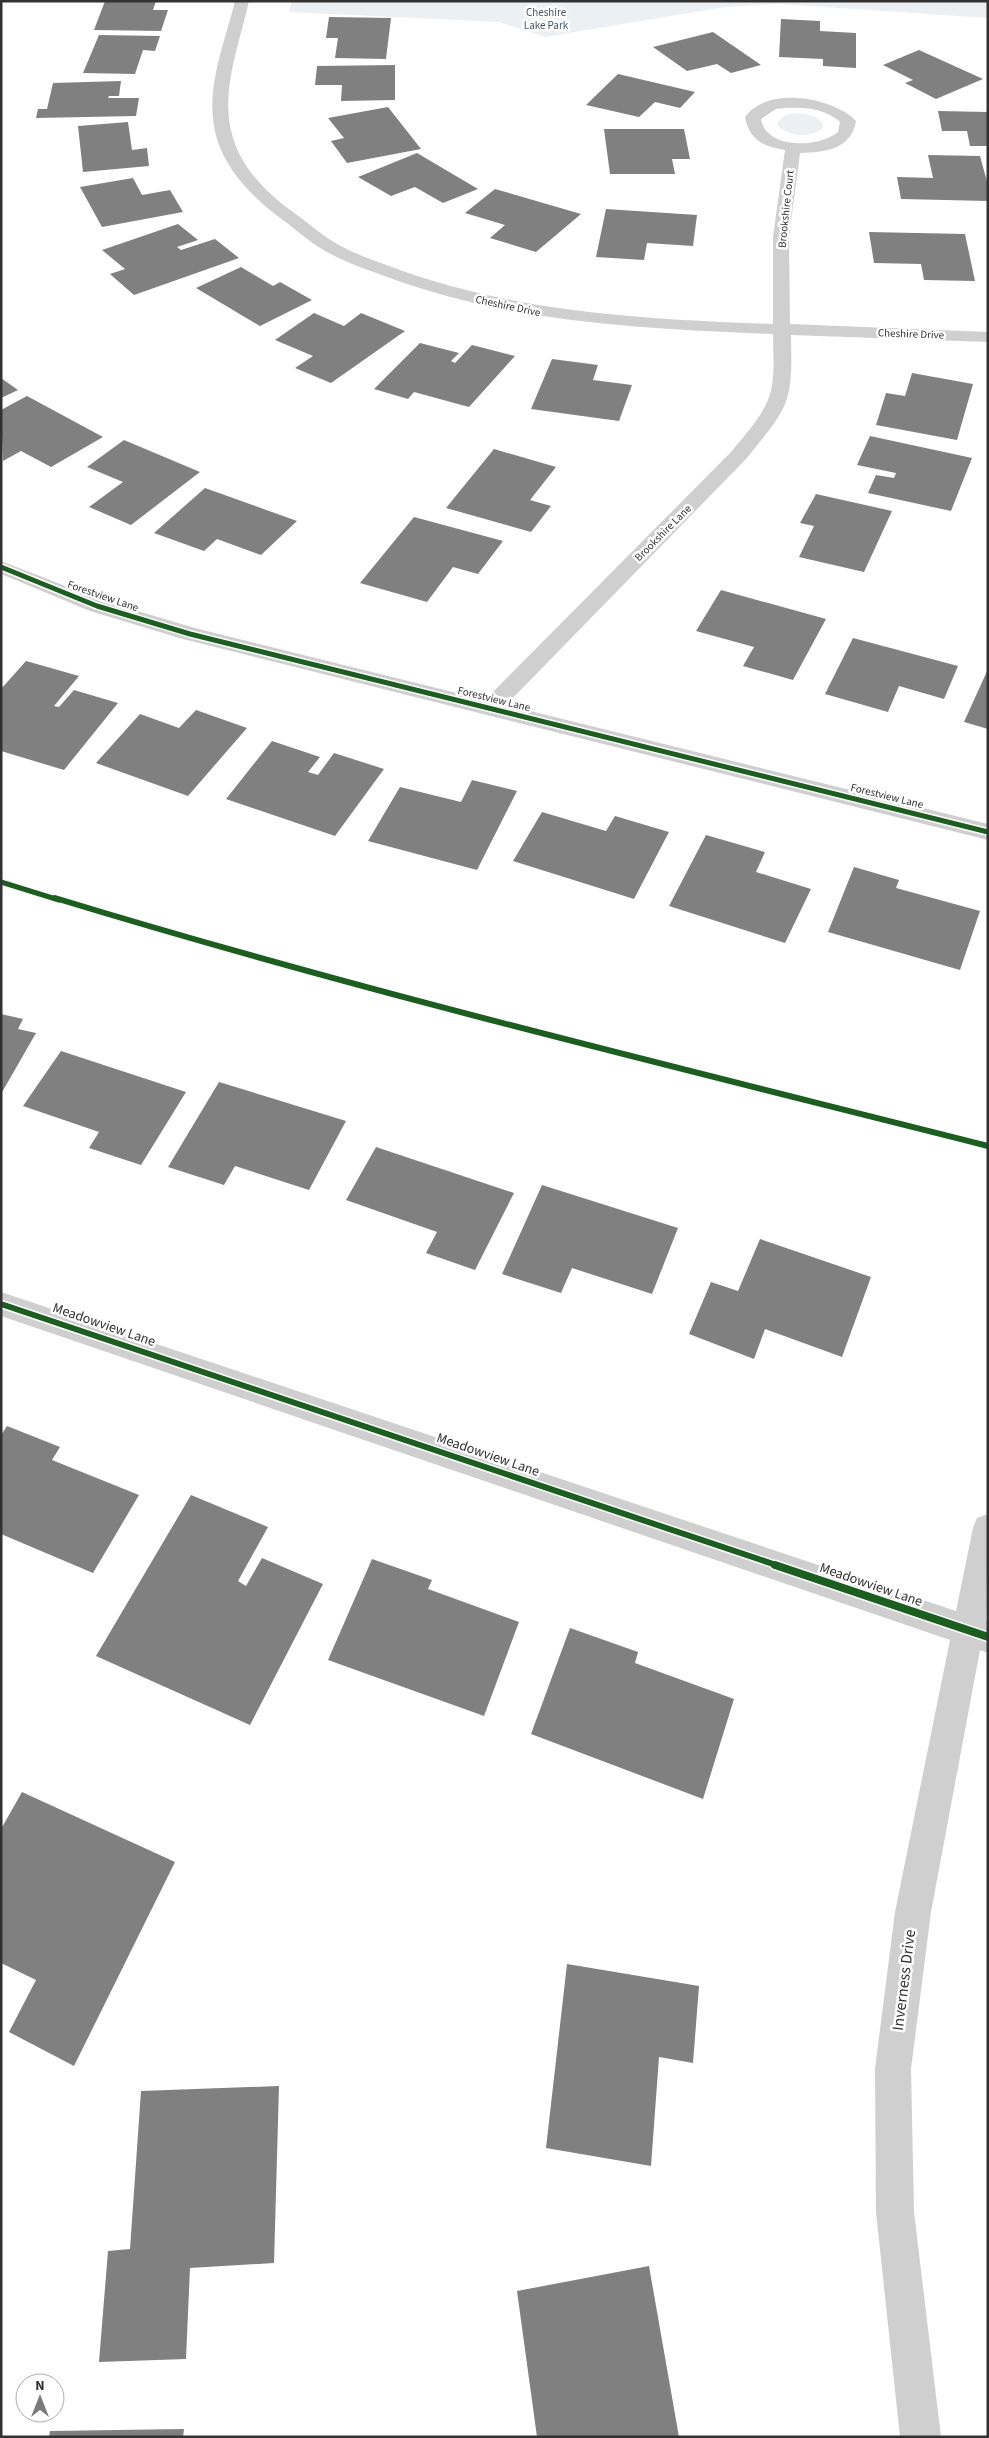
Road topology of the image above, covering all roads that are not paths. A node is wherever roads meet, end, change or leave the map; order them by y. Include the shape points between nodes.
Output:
1 (242, 1) edge
2 (793, 147) junction
3 (782, 330) junction
4 (988, 337) edge
5 (1, 566) edge
6 (490, 708) junction
7 (988, 832) edge
8 (1, 1304) edge
9 (988, 1528) edge
10 (977, 1634) edge
11 (921, 2437) edge

1 - 3 street, Cheshire Drive via 222,85 220,114 225,140 244,175 261,194 334,250 446,292 523,310 632,323
2 - 2 street via 809,148 837,142 850,129 848,121 830,108 800,102 771,106 753,117 752,124 764,139
2 - 3 street, Brookshire Court via 781,237
3 - 4 street, Cheshire Drive
3 - 6 street, Brookshire Lane via 778,399 751,440
5 - 6 street, Forestview Lane via 97,606 190,634
6 - 7 street, Forestview Lane
8 - 10 street, Meadowview Lane
9 - 10 street, Inverness Drive
10 - 11 street, Inverness Drive via 913,1912 893,2069 895,2212

